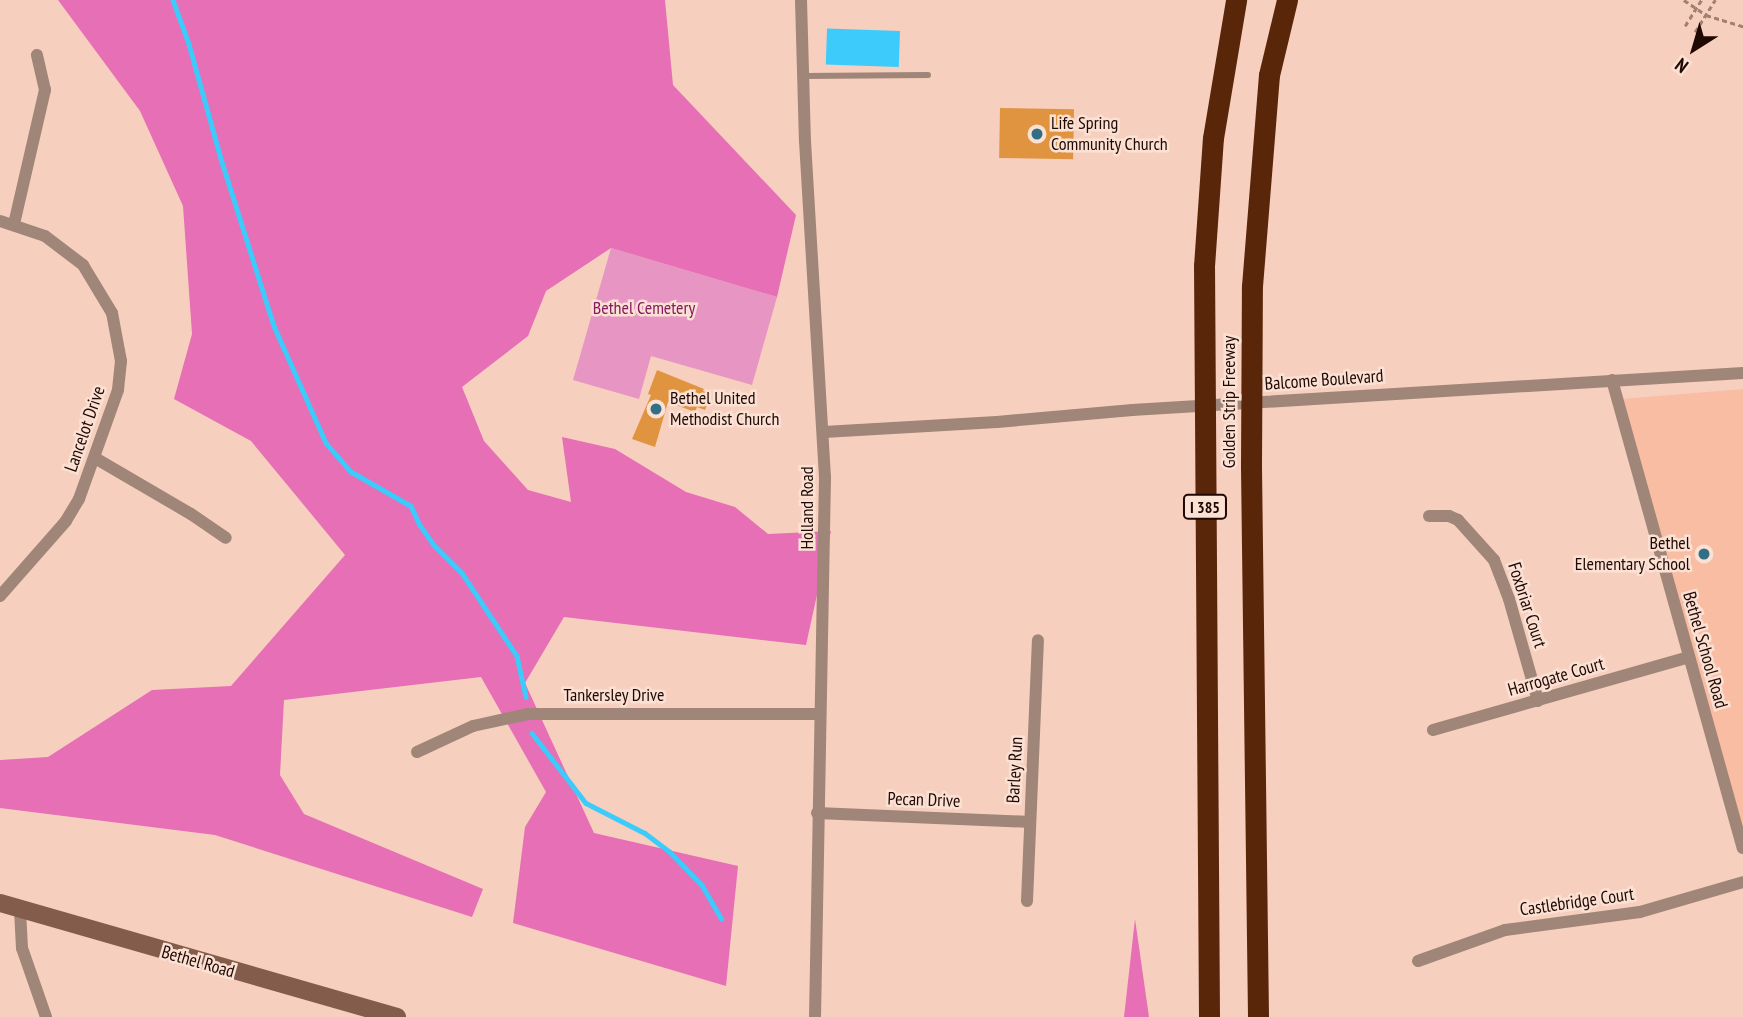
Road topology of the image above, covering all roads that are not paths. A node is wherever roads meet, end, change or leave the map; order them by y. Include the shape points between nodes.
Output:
1 (801, 0) edge
2 (1236, 0) edge
3 (1287, 0) edge
4 (37, 55) dead end
5 (928, 75) dead end
6 (804, 76) junction
7 (0, 221) edge
8 (14, 224) junction
9 (1743, 373) edge
10 (1612, 380) junction
11 (824, 432) junction
12 (95, 458) junction
13 (1429, 516) dead end
14 (226, 538) dead end
15 (0, 596) edge
16 (1038, 640) dead end
17 (1689, 657) junction
18 (1538, 701) junction
19 (819, 714) junction
20 (1433, 730) dead end
21 (417, 752) dead end
22 (817, 813) junction
23 (1030, 822) junction
24 (1743, 848) edge
25 (1743, 882) edge
26 (1027, 901) dead end
27 (0, 903) edge
28 (20, 910) junction
29 (1418, 961) dead end
30 (46, 1017) edge
31 (397, 1017) edge
32 (815, 1017) edge
33 (1209, 1017) edge
34 (1258, 1017) edge

1 - 6 street, Holland Road
2 - 33 highway, Golden Strip Freeway / I 385 via 1213,138 1204,266
3 - 34 highway, Golden Strip Freeway / I 385 via 1269,75 1252,286
4 - 8 street via 45,90
5 - 6 lane
6 - 11 street, Holland Road
7 - 8 street, Lancelot Drive
8 - 12 street, Lancelot Drive via 71,253 95,280 112,313 120,344 120,379
9 - 10 street, Balcome Boulevard
10 - 11 street, Balcome Boulevard
10 - 17 street, Bethel School Road
11 - 19 street, Holland Road
12 - 14 street
12 - 15 street, Lancelot Drive via 66,521
13 - 18 street, Foxbriar Court via 1458,520 1494,560
16 - 23 street, Barley Run
17 - 18 street, Harrogate Court
17 - 24 street, Bethel School Road
18 - 20 street, Harrogate Court
19 - 21 street, Tankersley Drive via 528,714 473,726
19 - 22 street, Holland Road
22 - 23 street, Pecan Drive
22 - 32 street, Holland Road
23 - 26 street, Barley Run
25 - 29 street, Castlebridge Court via 1640,912 1504,930
27 - 28 street, Bethel Road
28 - 30 street via 22,948
28 - 31 street, Bethel Road

